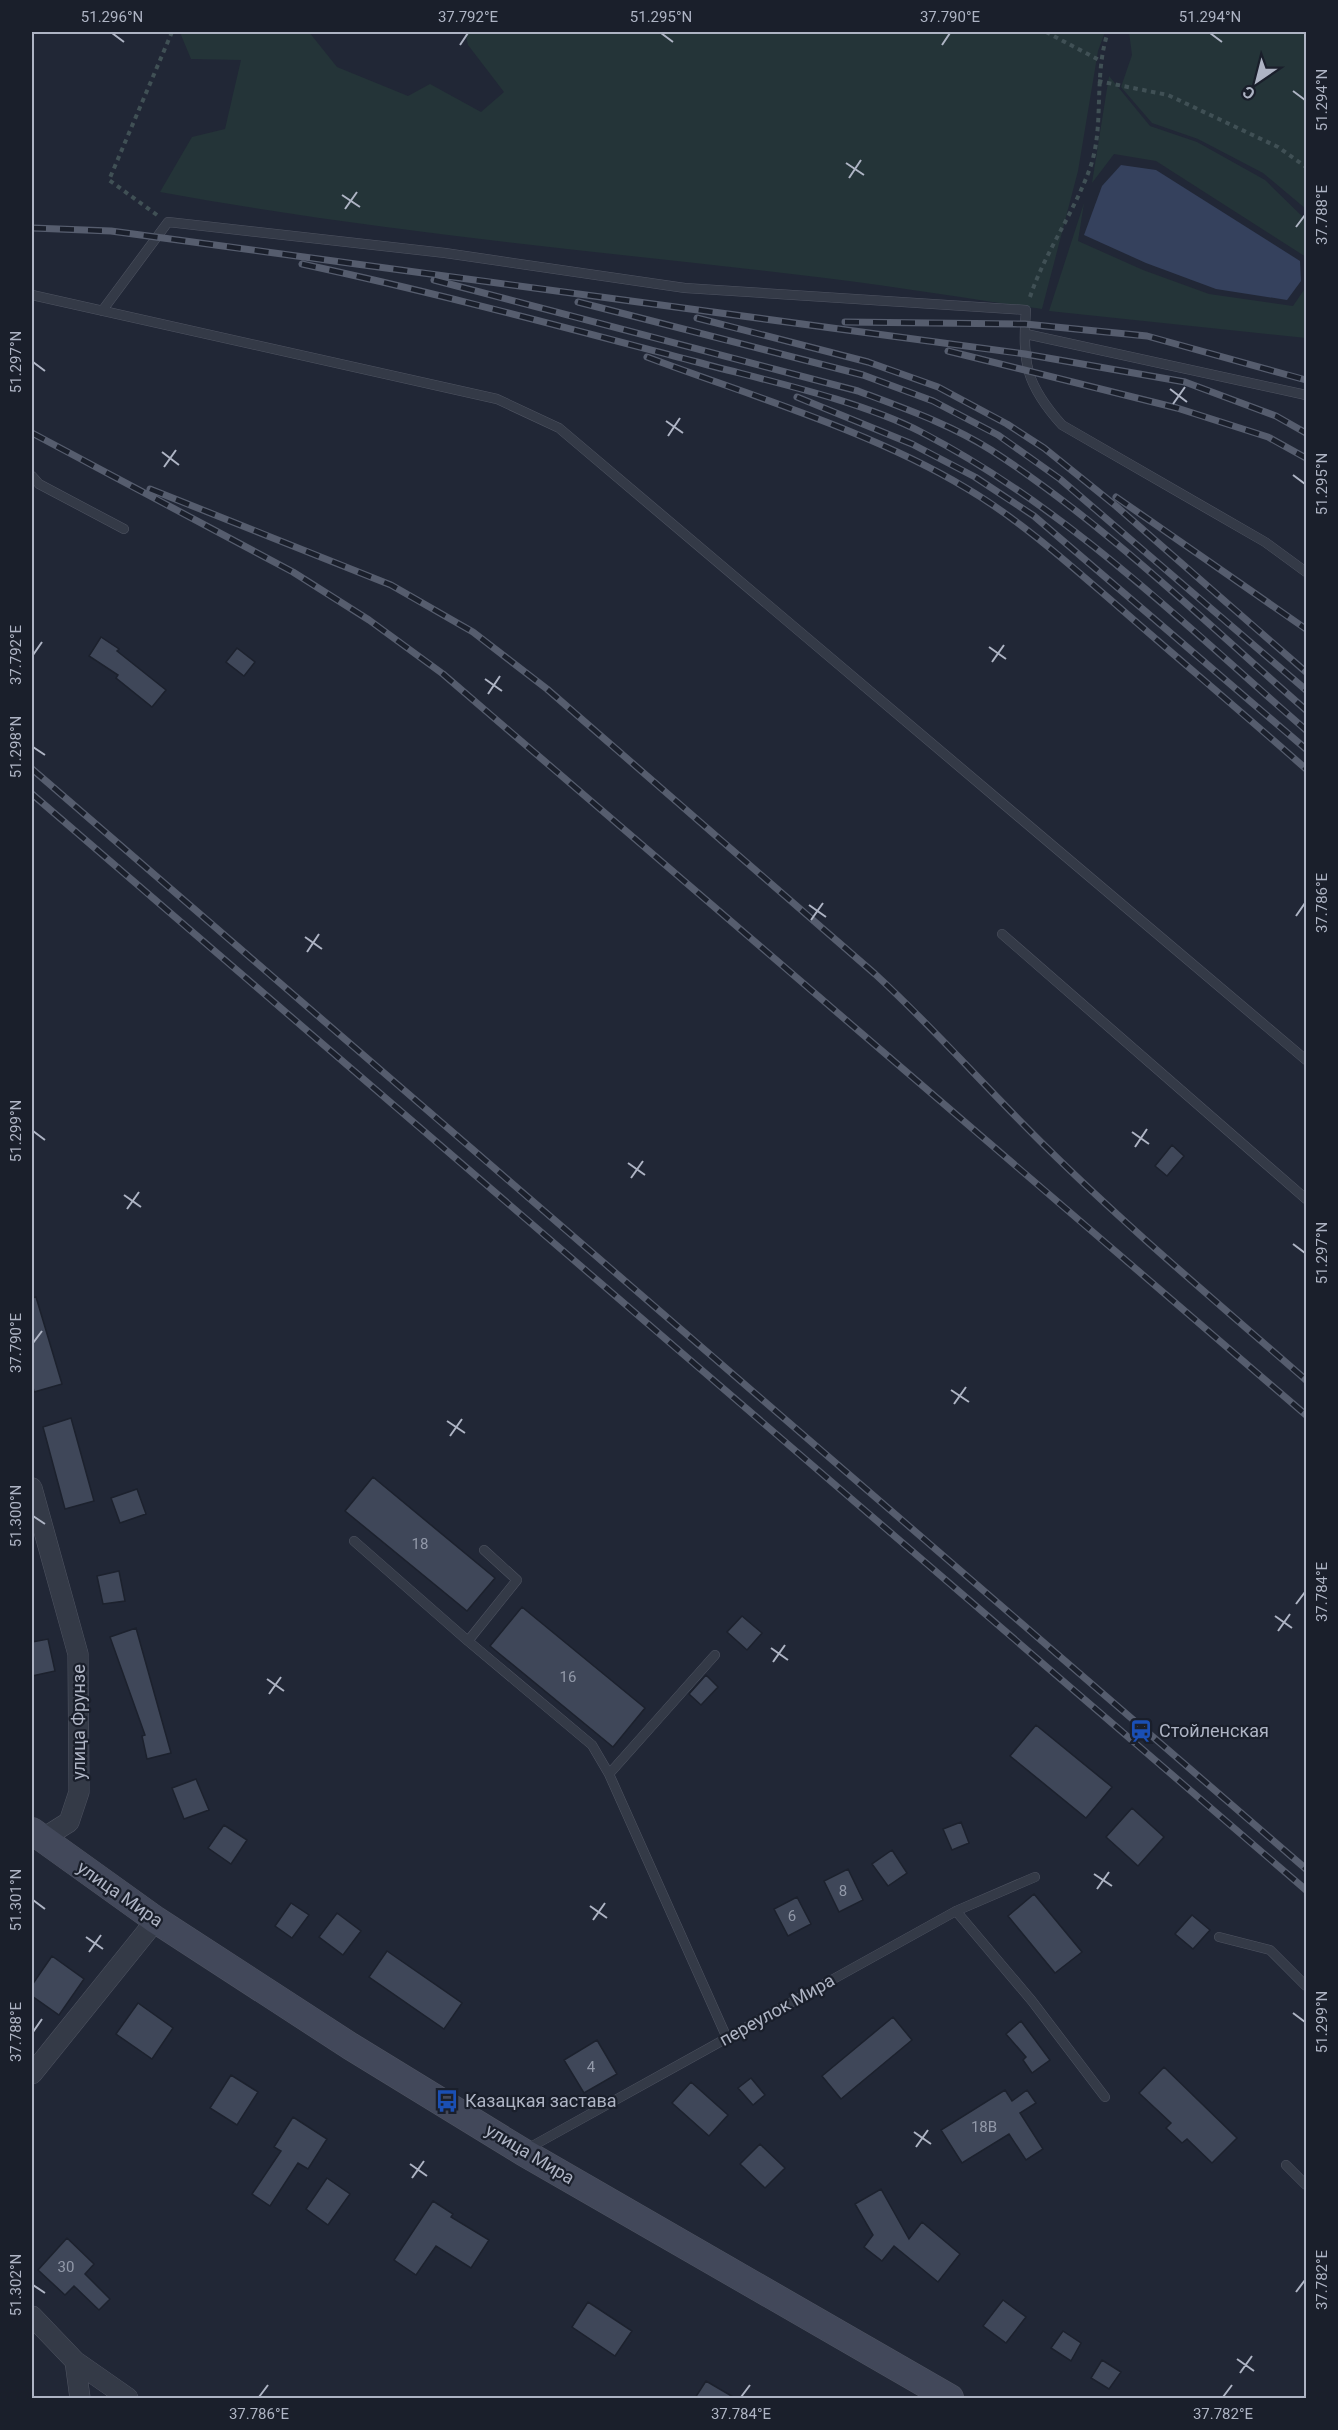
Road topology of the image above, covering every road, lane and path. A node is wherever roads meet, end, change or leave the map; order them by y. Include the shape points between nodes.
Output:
1 (172, 32) edge
2 (1046, 32) edge
3 (1108, 32) edge
4 (1101, 61) junction
5 (1098, 81) junction
6 (1306, 167) edge
7 (168, 222) junction
8 (32, 295) edge
9 (1026, 310) junction
10 (102, 311) junction
11 (1026, 334) junction
12 (1306, 395) edge
13 (32, 476) edge
14 (124, 529) dead end
15 (1306, 572) edge
16 (1002, 934) dead end
17 (1306, 1060) edge
18 (1306, 1199) edge
19 (32, 1488) edge
20 (354, 1541) dead end
21 (484, 1550) dead end
22 (468, 1641) junction
23 (715, 1655) dead end
24 (609, 1774) junction
25 (37, 1835) edge
26 (1035, 1877) dead end
27 (956, 1911) junction
28 (156, 1920) junction
29 (1219, 1937) dead end
30 (1306, 1986) edge
31 (727, 2038) junction
32 (32, 2074) edge
33 (1106, 2097) dead end
34 (524, 2152) junction
35 (1286, 2165) dead end
36 (1306, 2185) edge
37 (32, 2316) edge
38 (75, 2361) junction
39 (80, 2398) edge
40 (128, 2398) edge
41 (950, 2398) edge

1 - 7 path via 109,180
2 - 4 path
3 - 4 path
4 - 5 path
5 - 6 path via 1168,95 1278,147
5 - 9 path via 1090,168 1038,273
7 - 9 lane via 445,253 685,288
7 - 10 lane
8 - 10 lane
9 - 11 lane
10 - 17 lane via 497,399 559,428
11 - 12 lane
11 - 15 lane via 1026,369 1031,383 1062,425 1264,542
13 - 14 lane via 39,484
16 - 18 lane
19 - 25 street, улица Фрунзе via 78,1654 79,1792 69,1822
20 - 22 lane
21 - 22 lane via 517,1580
22 - 24 lane via 592,1744
23 - 24 lane
24 - 31 lane
25 - 28 main road, улица Мира
26 - 27 lane, переулок Мира
27 - 31 lane, переулок Мира
27 - 33 lane
28 - 32 street
28 - 34 main road, улица Мира via 350,2046
29 - 30 lane via 1270,1950
31 - 34 lane, переулок Мира
34 - 41 main road, улица Мира
35 - 36 lane
37 - 38 street
38 - 39 street
38 - 40 street

